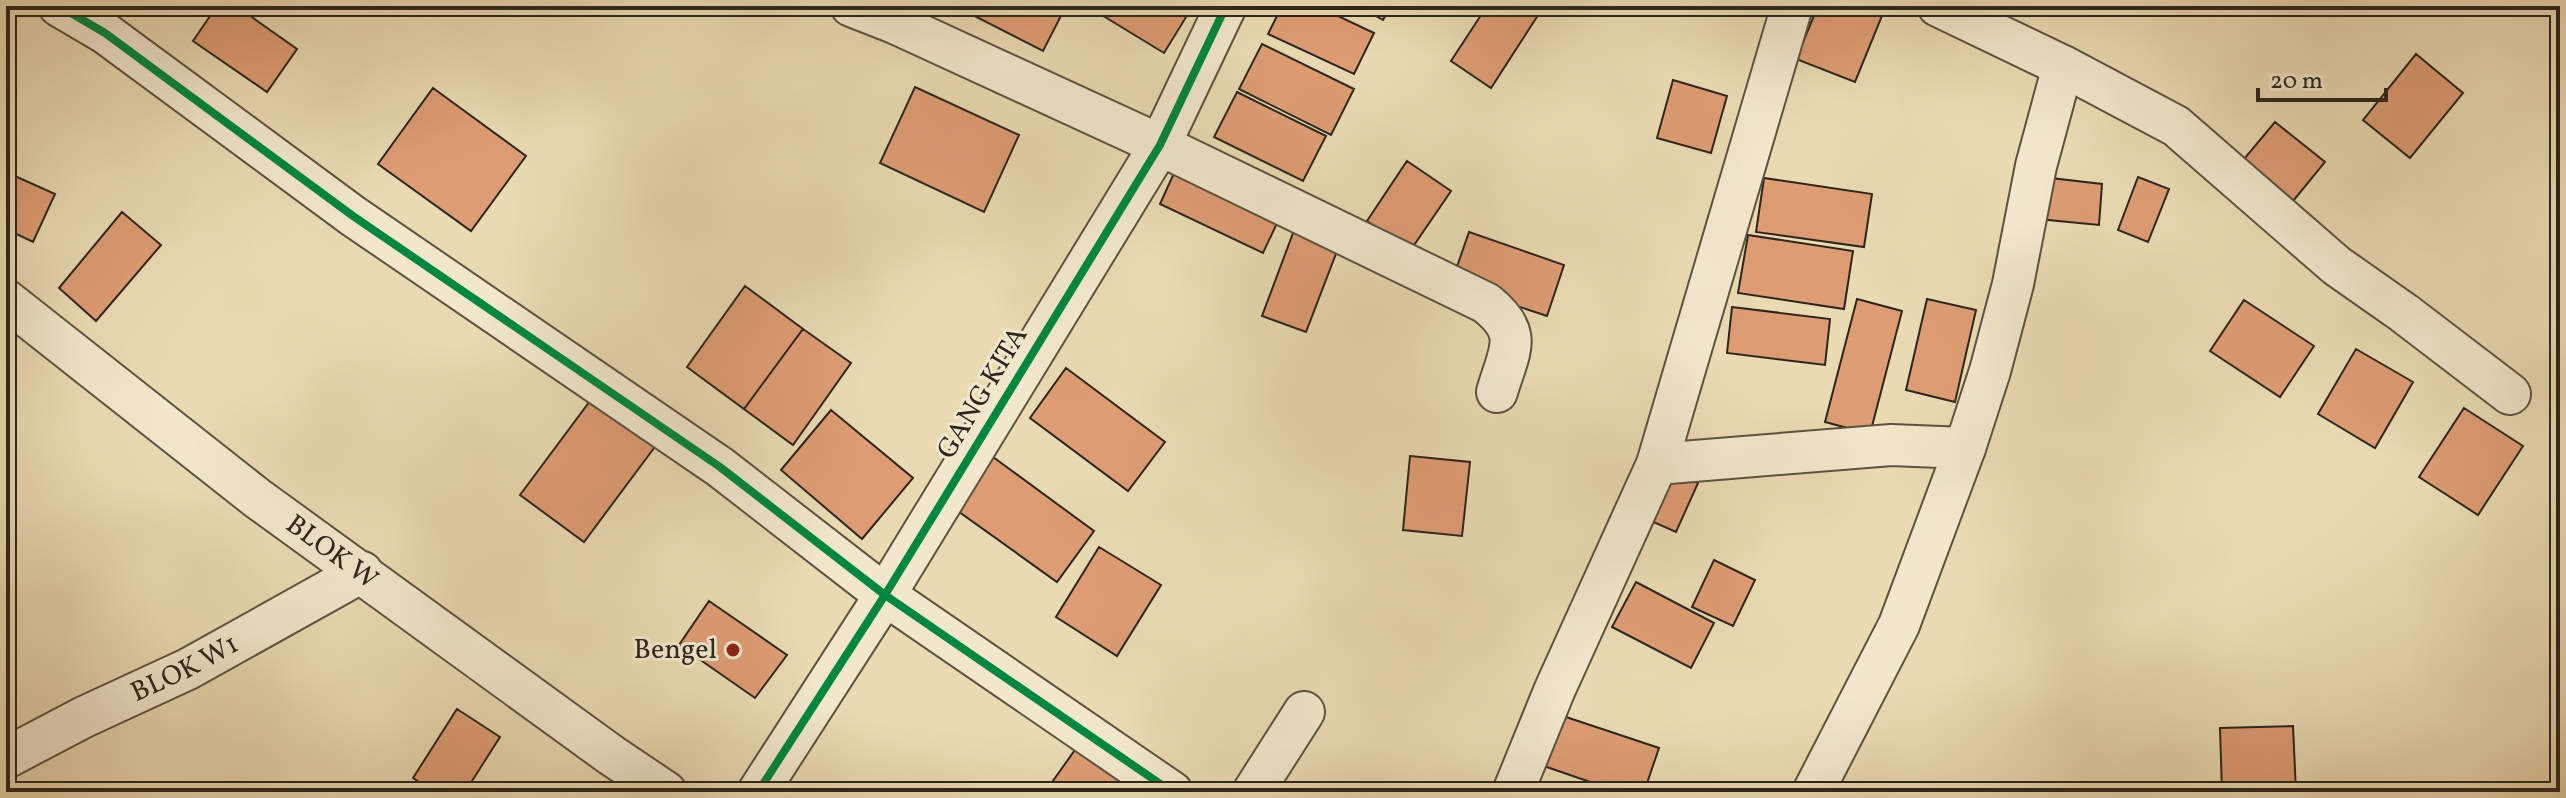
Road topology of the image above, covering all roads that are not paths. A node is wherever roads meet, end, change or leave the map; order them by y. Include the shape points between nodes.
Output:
1 (59, 6) edge
2 (851, 6) edge
3 (1226, 6) edge
4 (1792, 6) edge
5 (1938, 6) edge
6 (900, 15) edge
7 (2063, 66) junction
8 (1160, 145) junction
9 (6, 300) edge
10 (1497, 392) dead end
11 (2510, 394) dead end
12 (1965, 448) junction
13 (1657, 464) junction
14 (362, 572) junction
15 (885, 595) junction
16 (1304, 712) dead end
17 (6, 758) edge
18 (666, 792) edge
19 (758, 792) edge
20 (1172, 792) edge
21 (1253, 792) edge
22 (1513, 792) edge
23 (1813, 792) edge

1 - 15 street via 105,33 353,216 720,467
2 - 6 street
3 - 8 street, GANG KITA
4 - 13 street
5 - 7 street
6 - 8 street
7 - 11 street via 2176,126 2337,266
7 - 12 street via 2013,284
8 - 10 street via 1486,303 1503,317 1512,340
8 - 15 street, GANG KITA
9 - 14 street, BLOK W via 257,498
12 - 13 street via 1891,445
12 - 23 street via 1899,625
13 - 22 street
14 - 17 street, BLOK W1 via 188,669
14 - 18 street, BLOK W
15 - 19 street, GANG KITA
15 - 20 street
16 - 21 street

